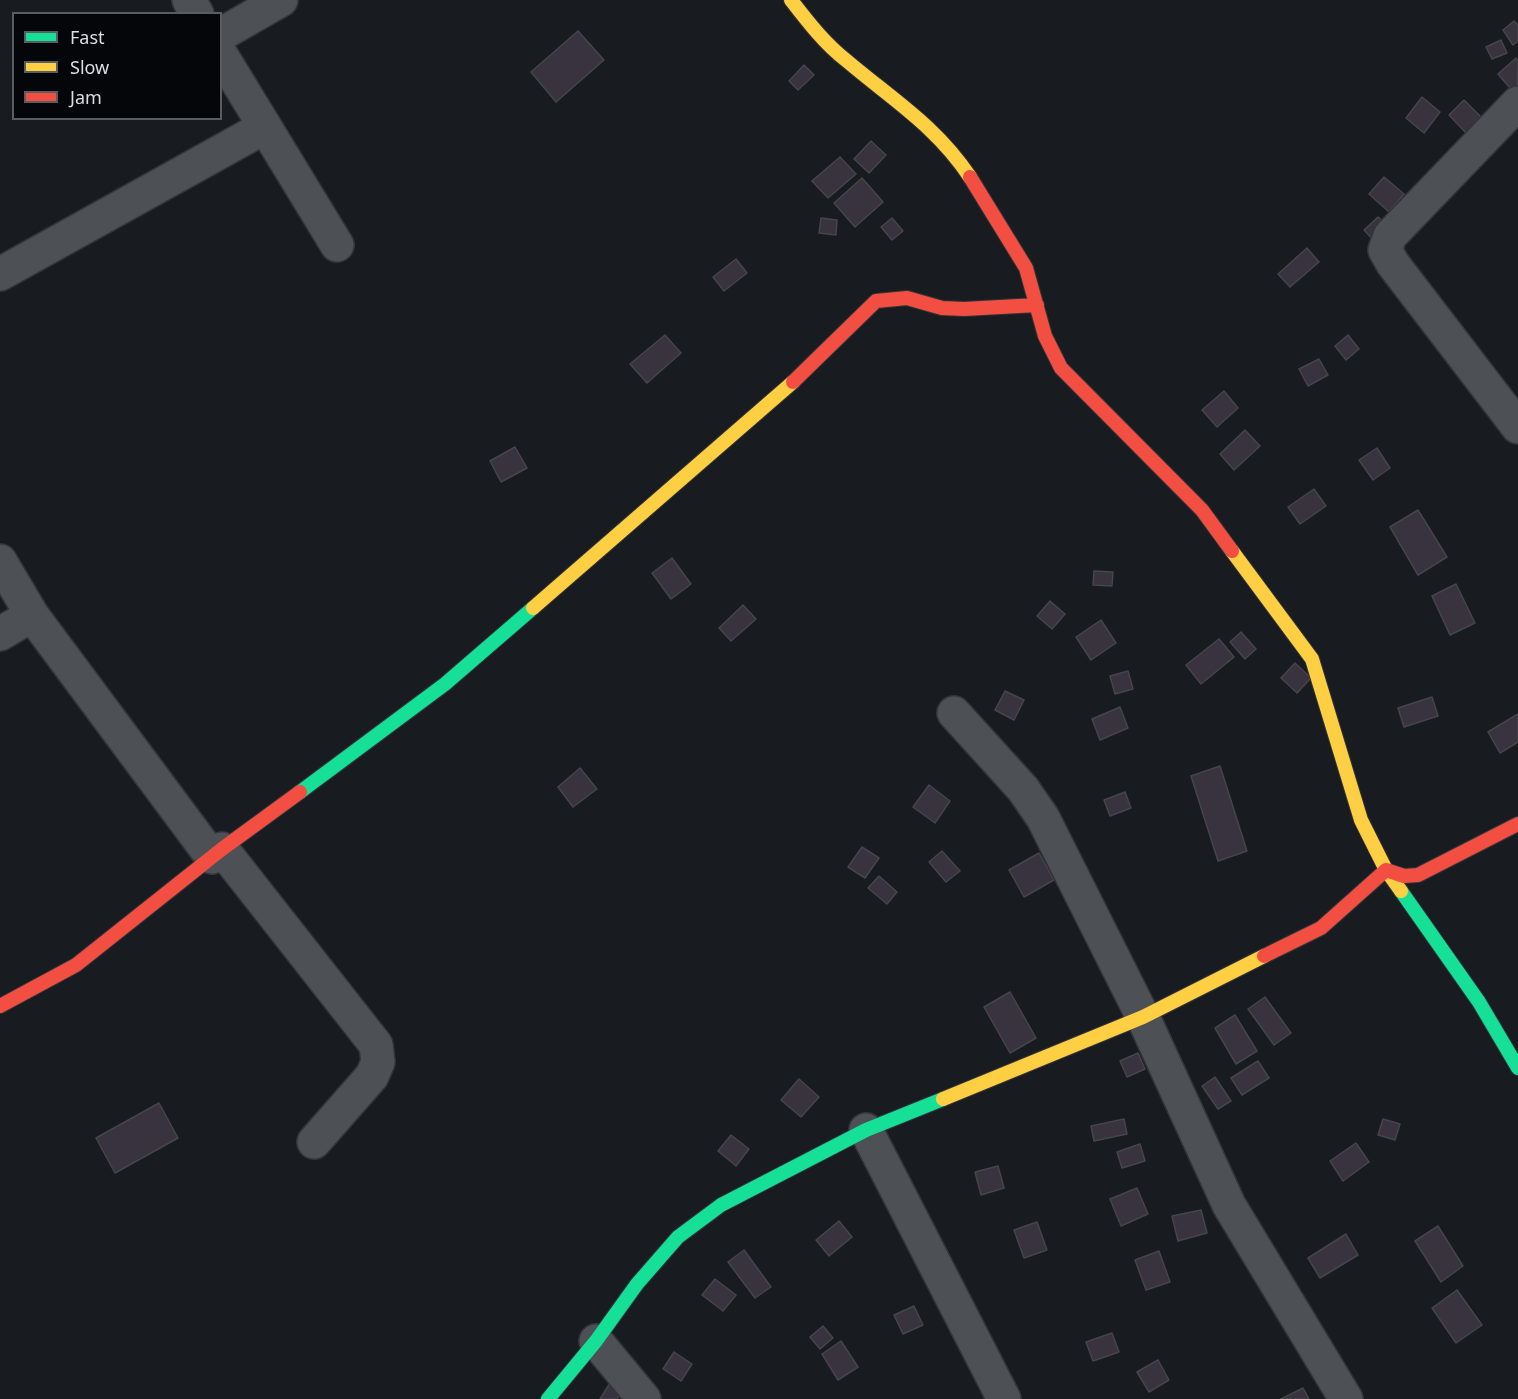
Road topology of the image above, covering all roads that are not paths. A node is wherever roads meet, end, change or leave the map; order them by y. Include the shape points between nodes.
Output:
1 (281, 0) edge
2 (791, 0) edge
3 (222, 34) edge
4 (222, 56) edge
5 (1518, 103) edge
6 (263, 128) junction
7 (336, 245) dead end
8 (0, 274) edge
9 (1037, 305) junction
10 (1518, 427) edge
11 (0, 561) edge
12 (32, 615) junction
13 (0, 634) edge
14 (954, 713) dead end
15 (1518, 824) edge
16 (217, 853) junction
17 (1386, 870) junction
18 (0, 1006) edge
19 (1143, 1017) junction
20 (1518, 1068) edge
21 (866, 1130) junction
22 (314, 1142) dead end
23 (596, 1341) junction
24 (548, 1399) edge
25 (644, 1399) edge
26 (1004, 1399) edge
27 (1346, 1399) edge

1 - 3 street
2 - 9 street via 820,37 846,61 939,136 969,175 1026,267
4 - 6 street
5 - 10 street via 1390,236 1385,250
6 - 7 street
6 - 8 street
9 - 16 street via 979,310 950,309 893,295 876,301 787,388 445,684
9 - 17 street via 1045,336 1061,368 1202,510 1312,659 1361,820
11 - 12 street
12 - 13 street
12 - 16 street
14 - 19 street via 1023,789 1043,818
15 - 17 street via 1418,875 1404,876
16 - 18 street via 76,965
16 - 22 street via 376,1045 378,1062 372,1076
17 - 19 street via 1321,928
17 - 20 street via 1479,1002
19 - 21 street
19 - 27 street via 1229,1205
21 - 23 street via 721,1205 678,1237 637,1284
21 - 26 street
23 - 24 street
23 - 25 street

